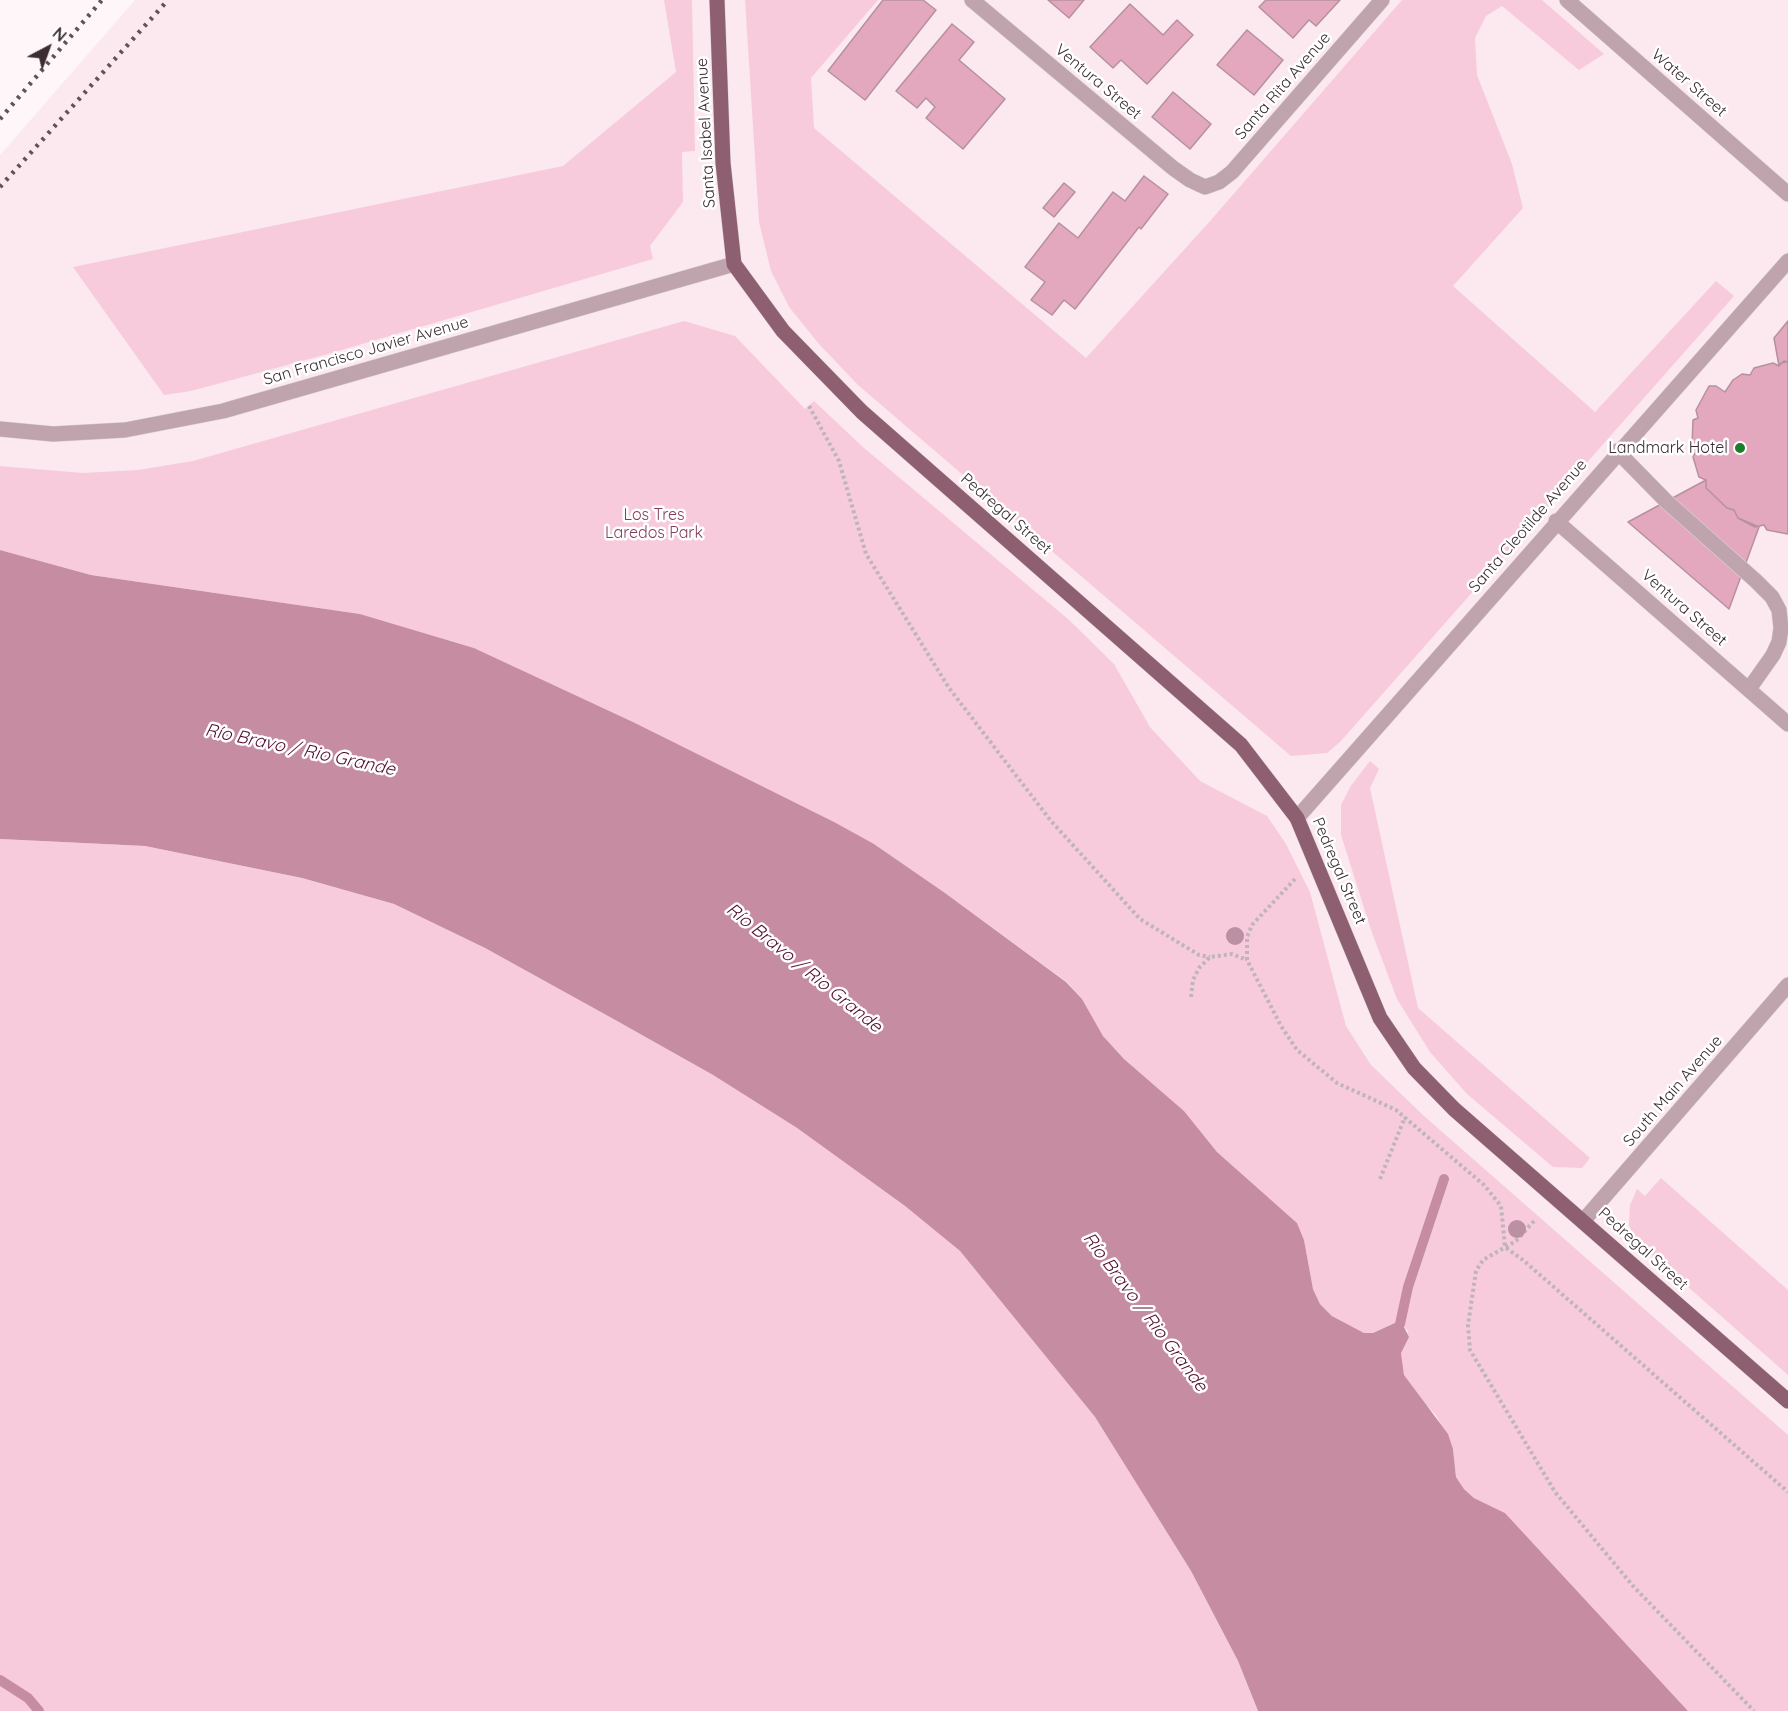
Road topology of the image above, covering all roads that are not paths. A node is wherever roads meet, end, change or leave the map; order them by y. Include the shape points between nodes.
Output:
1 (717, 0) edge
2 (972, 0) edge
3 (1382, 0) edge
4 (1567, 0) edge
5 (1205, 187) joint
6 (1788, 194) edge
7 (1788, 261) edge
8 (734, 264) junction
9 (0, 429) edge
10 (1617, 451) junction
11 (1556, 521) junction
12 (1749, 689) junction
13 (1788, 724) edge
14 (1297, 818) junction
15 (1788, 985) edge
16 (1584, 1220) junction
17 (1788, 1401) edge

1 - 8 main road, Santa Isabel Avenue via 723,163
2 - 5 street, Ventura Street via 1173,168
3 - 5 street, Santa Rita Avenue via 1232,172
4 - 6 street, Water Street
7 - 10 street, Santa Cleotilde Avenue
8 - 9 street, San Francisco Javier Avenue via 223,411 125,430 53,434
8 - 14 main road, Pedregal Street via 783,331 862,412 1241,745
10 - 11 street, Santa Cleotilde Avenue
10 - 12 street via 1772,597 1779,610 1779,642
11 - 12 street, Ventura Street
11 - 14 street, Santa Cleotilde Avenue
12 - 13 street, Ventura Street
14 - 16 main road, Pedregal Street via 1380,1018 1414,1068 1454,1109
15 - 16 street, South Main Avenue
16 - 17 main road, Pedregal Street

